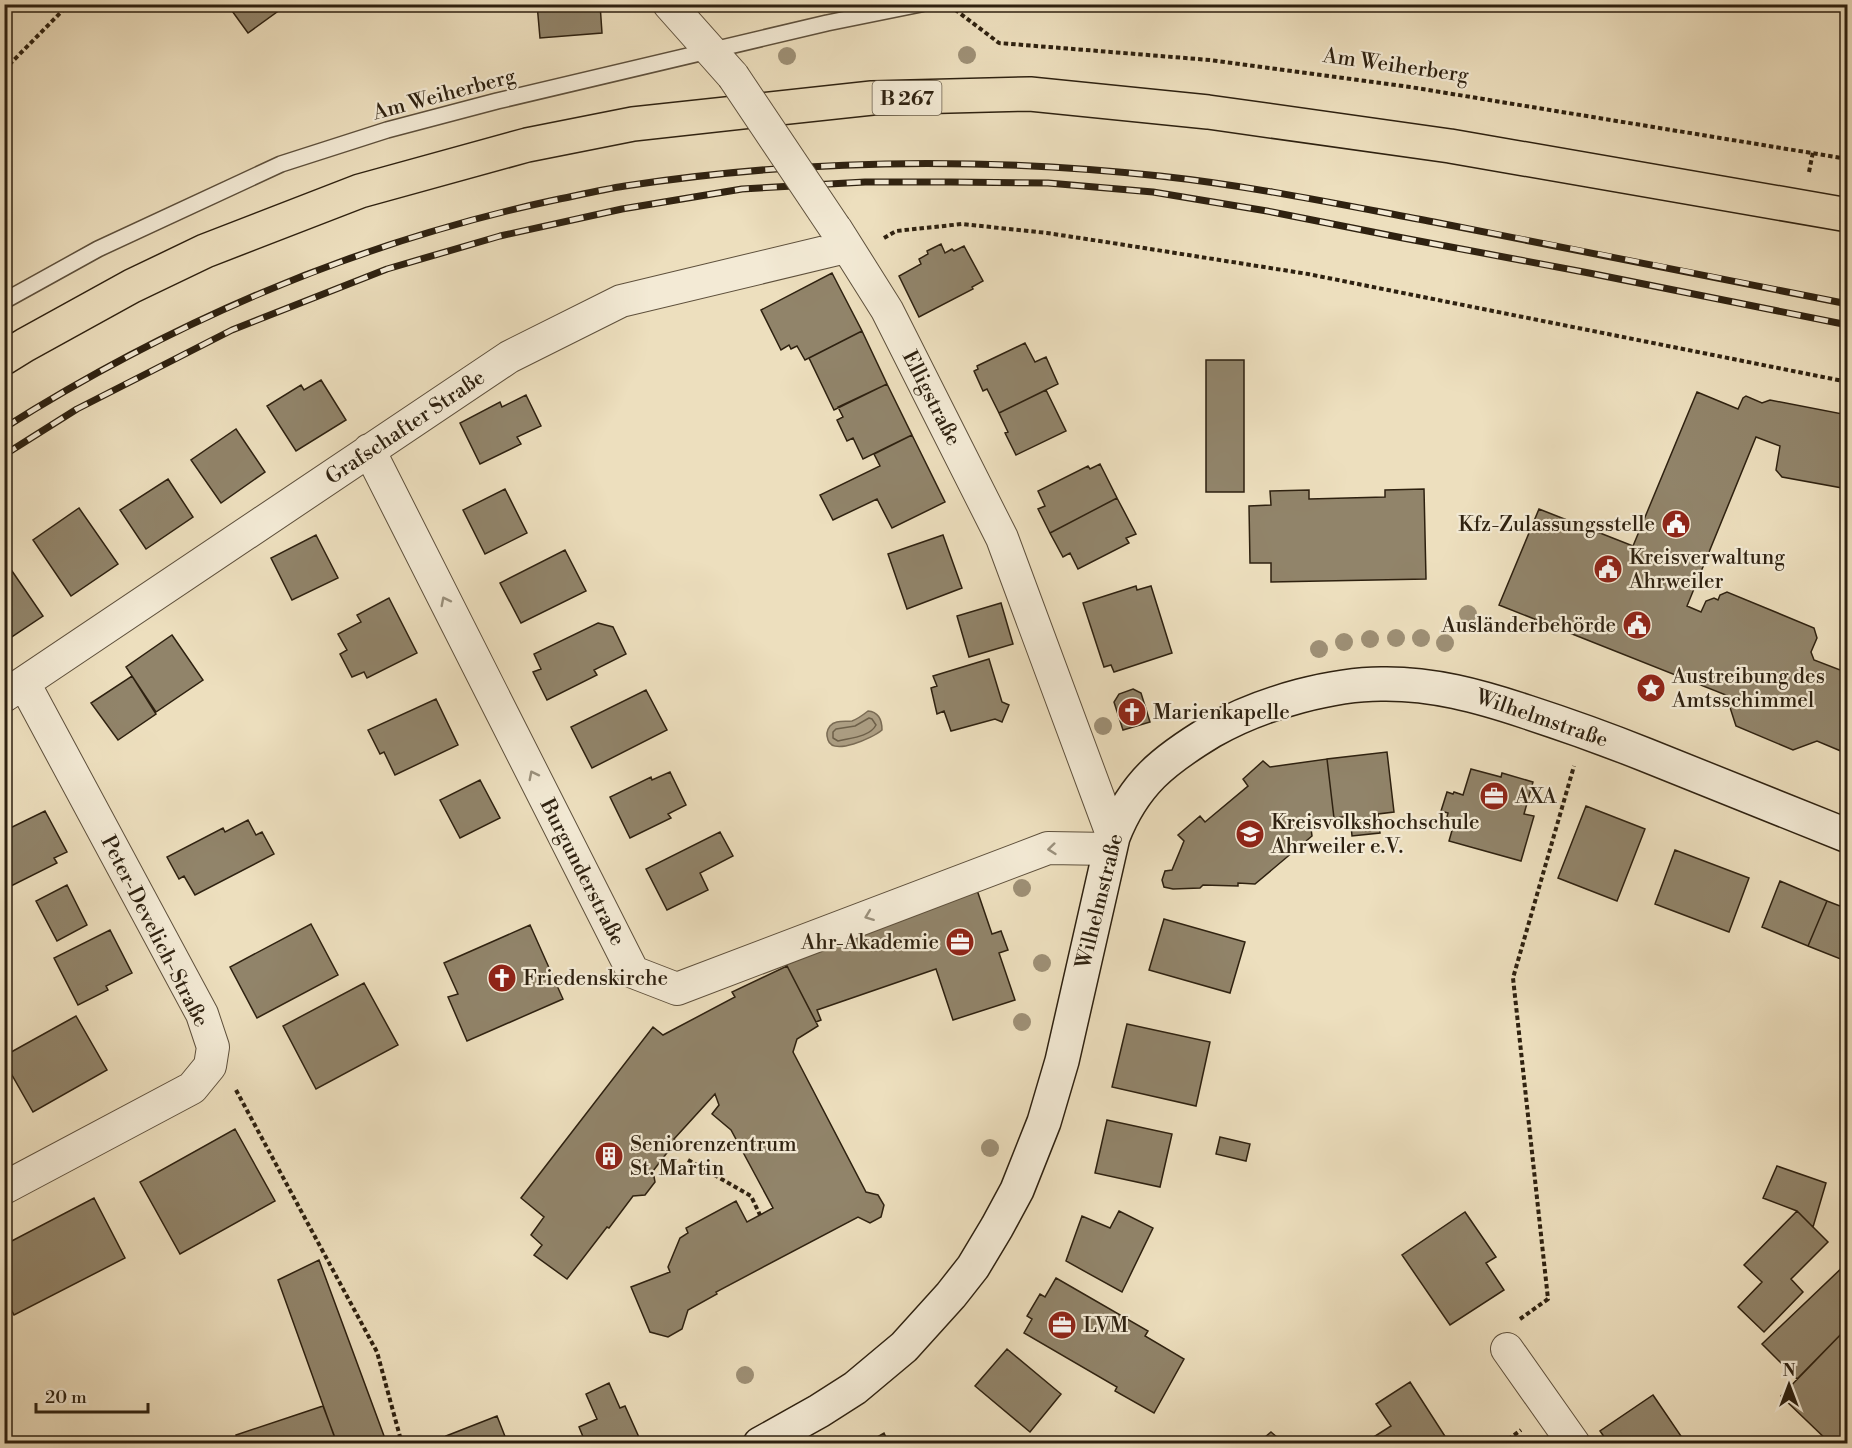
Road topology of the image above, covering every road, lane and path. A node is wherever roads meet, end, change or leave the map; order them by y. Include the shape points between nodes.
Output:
1 (69, 4) edge
2 (669, 4) edge
3 (921, 4) edge
4 (948, 4) edge
5 (712, 51) junction
6 (4, 70) edge
7 (1813, 152) junction
8 (1848, 159) edge
9 (1809, 176) dead end
10 (1848, 215) edge
11 (845, 244) junction
12 (4, 301) edge
13 (4, 358) edge
14 (1848, 382) edge
15 (369, 450) junction
16 (14, 689) edge
17 (1584, 730) junction
18 (1848, 836) edge
19 (1111, 843) junction
20 (213, 1047) junction
21 (688, 1160) dead end
22 (4, 1188) edge
23 (760, 1215) dead end
24 (1507, 1349) joint
25 (402, 1443) edge
26 (760, 1443) edge
27 (1574, 1443) edge

1 - 6 path
2 - 5 street, Elligstraße
3 - 5 lane, Am Weiherberg
4 - 7 path, Am Weiherberg via 999,43 1221,61 1410,87
5 - 11 street, Elligstraße, bridge via 734,76
5 - 12 lane, Am Weiherberg via 431,118 281,164 98,249
7 - 8 path, Am Weiherberg
7 - 9 path
10 - 13 main road, B 267 via 1450,146 1208,112 1030,94 872,98 633,124 527,145 360,191 205,251 132,286
11 - 14 path via 896,231 962,224 1047,233 1308,274
11 - 15 street, Grafschafter Straße via 621,301 509,357
11 - 19 street, Elligstraße via 887,310 1002,538
15 - 16 street, Grafschafter Straße
19 -> 15 street, Burgunderstraße via 1048,848 677,988 633,972
16 - 20 street, Peter-Develich-Straße via 202,1014
17 - 18 main road, Wilhelmstraße
17 - 19 main road, Wilhelmstraße via 1446,688 1382,684 1332,688 1255,710 1182,749 1131,798
17 - 24 path via 1513,978 1548,1299 1509,1327
19 - 26 main road, Wilhelmstraße via 1062,1060 1044,1122 1017,1190 997,1227 973,1267 904,1347 855,1388
20 - 22 street, Peter-Develich-Straße via 210,1066 192,1088
20 - 25 path via 377,1352
21 - 23 path via 751,1196
24 - 27 street

